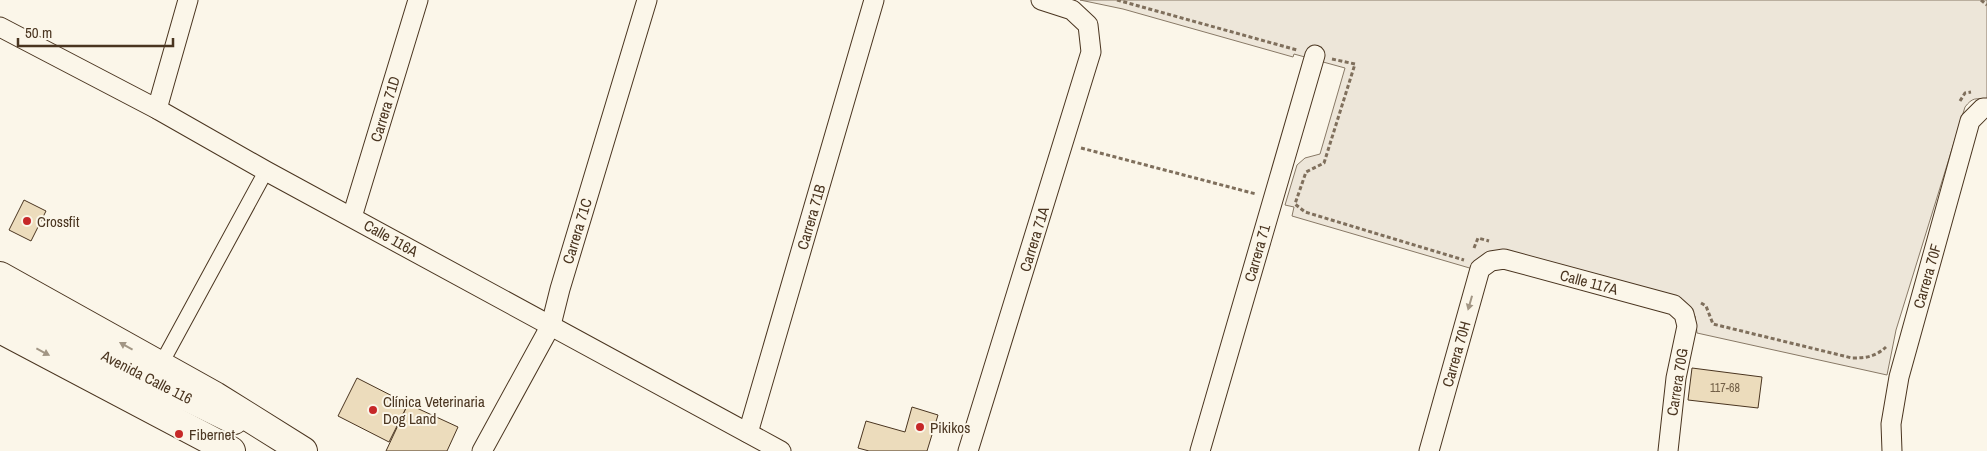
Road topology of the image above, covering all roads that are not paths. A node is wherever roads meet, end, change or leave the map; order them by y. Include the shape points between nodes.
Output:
1 (188, 0) edge
2 (418, 0) edge
3 (647, 0) edge
4 (874, 0) edge
5 (1041, 0) edge
6 (0, 27) edge
7 (1315, 56) road end
8 (1981, 103) edge
9 (157, 109) junction
10 (266, 171) junction
11 (352, 217) junction
12 (1491, 261) joint
13 (0, 276) edge
14 (0, 300) edge
15 (1691, 308) joint
16 (551, 325) junction
17 (0, 329) edge
18 (160, 366) junction
19 (748, 433) junction
20 (230, 451) edge
21 (296, 451) edge
22 (303, 451) edge
23 (482, 451) edge
24 (781, 451) edge
25 (968, 451) edge
26 (1200, 451) edge
27 (1428, 451) edge
28 (1668, 451) edge
29 (1892, 451) edge

1 - 9 street
2 - 11 street, Carrera 71D
3 - 16 street, Carrera 71C
4 - 19 street, Carrera 71B
5 - 25 street, Carrera 71A via 1072,10 1088,25 1091,52
6 - 9 street, Calle 116A
7 - 26 street, Carrera 71
8 - 29 street, Carrera 70F via 1970,121 1899,377 1891,424
9 - 10 street, Calle 116A
10 - 11 street, Calle 116A
10 - 18 street
11 - 16 street, Calle 116A
12 - 15 street, Calle 117A via 1504,258
12 -> 27 street, Carrera 70H via 1480,269
18 -> 13 main road
14 - 21 main road, Avenida Calle 116
15 - 28 street, Carrera 70G via 1676,378
16 - 19 street, Calle 116A
16 - 23 street, Carrera 71C
17 -> 20 main road, Avenida Calle 116
18 - 22 main road
19 - 24 street, Calle 116A

